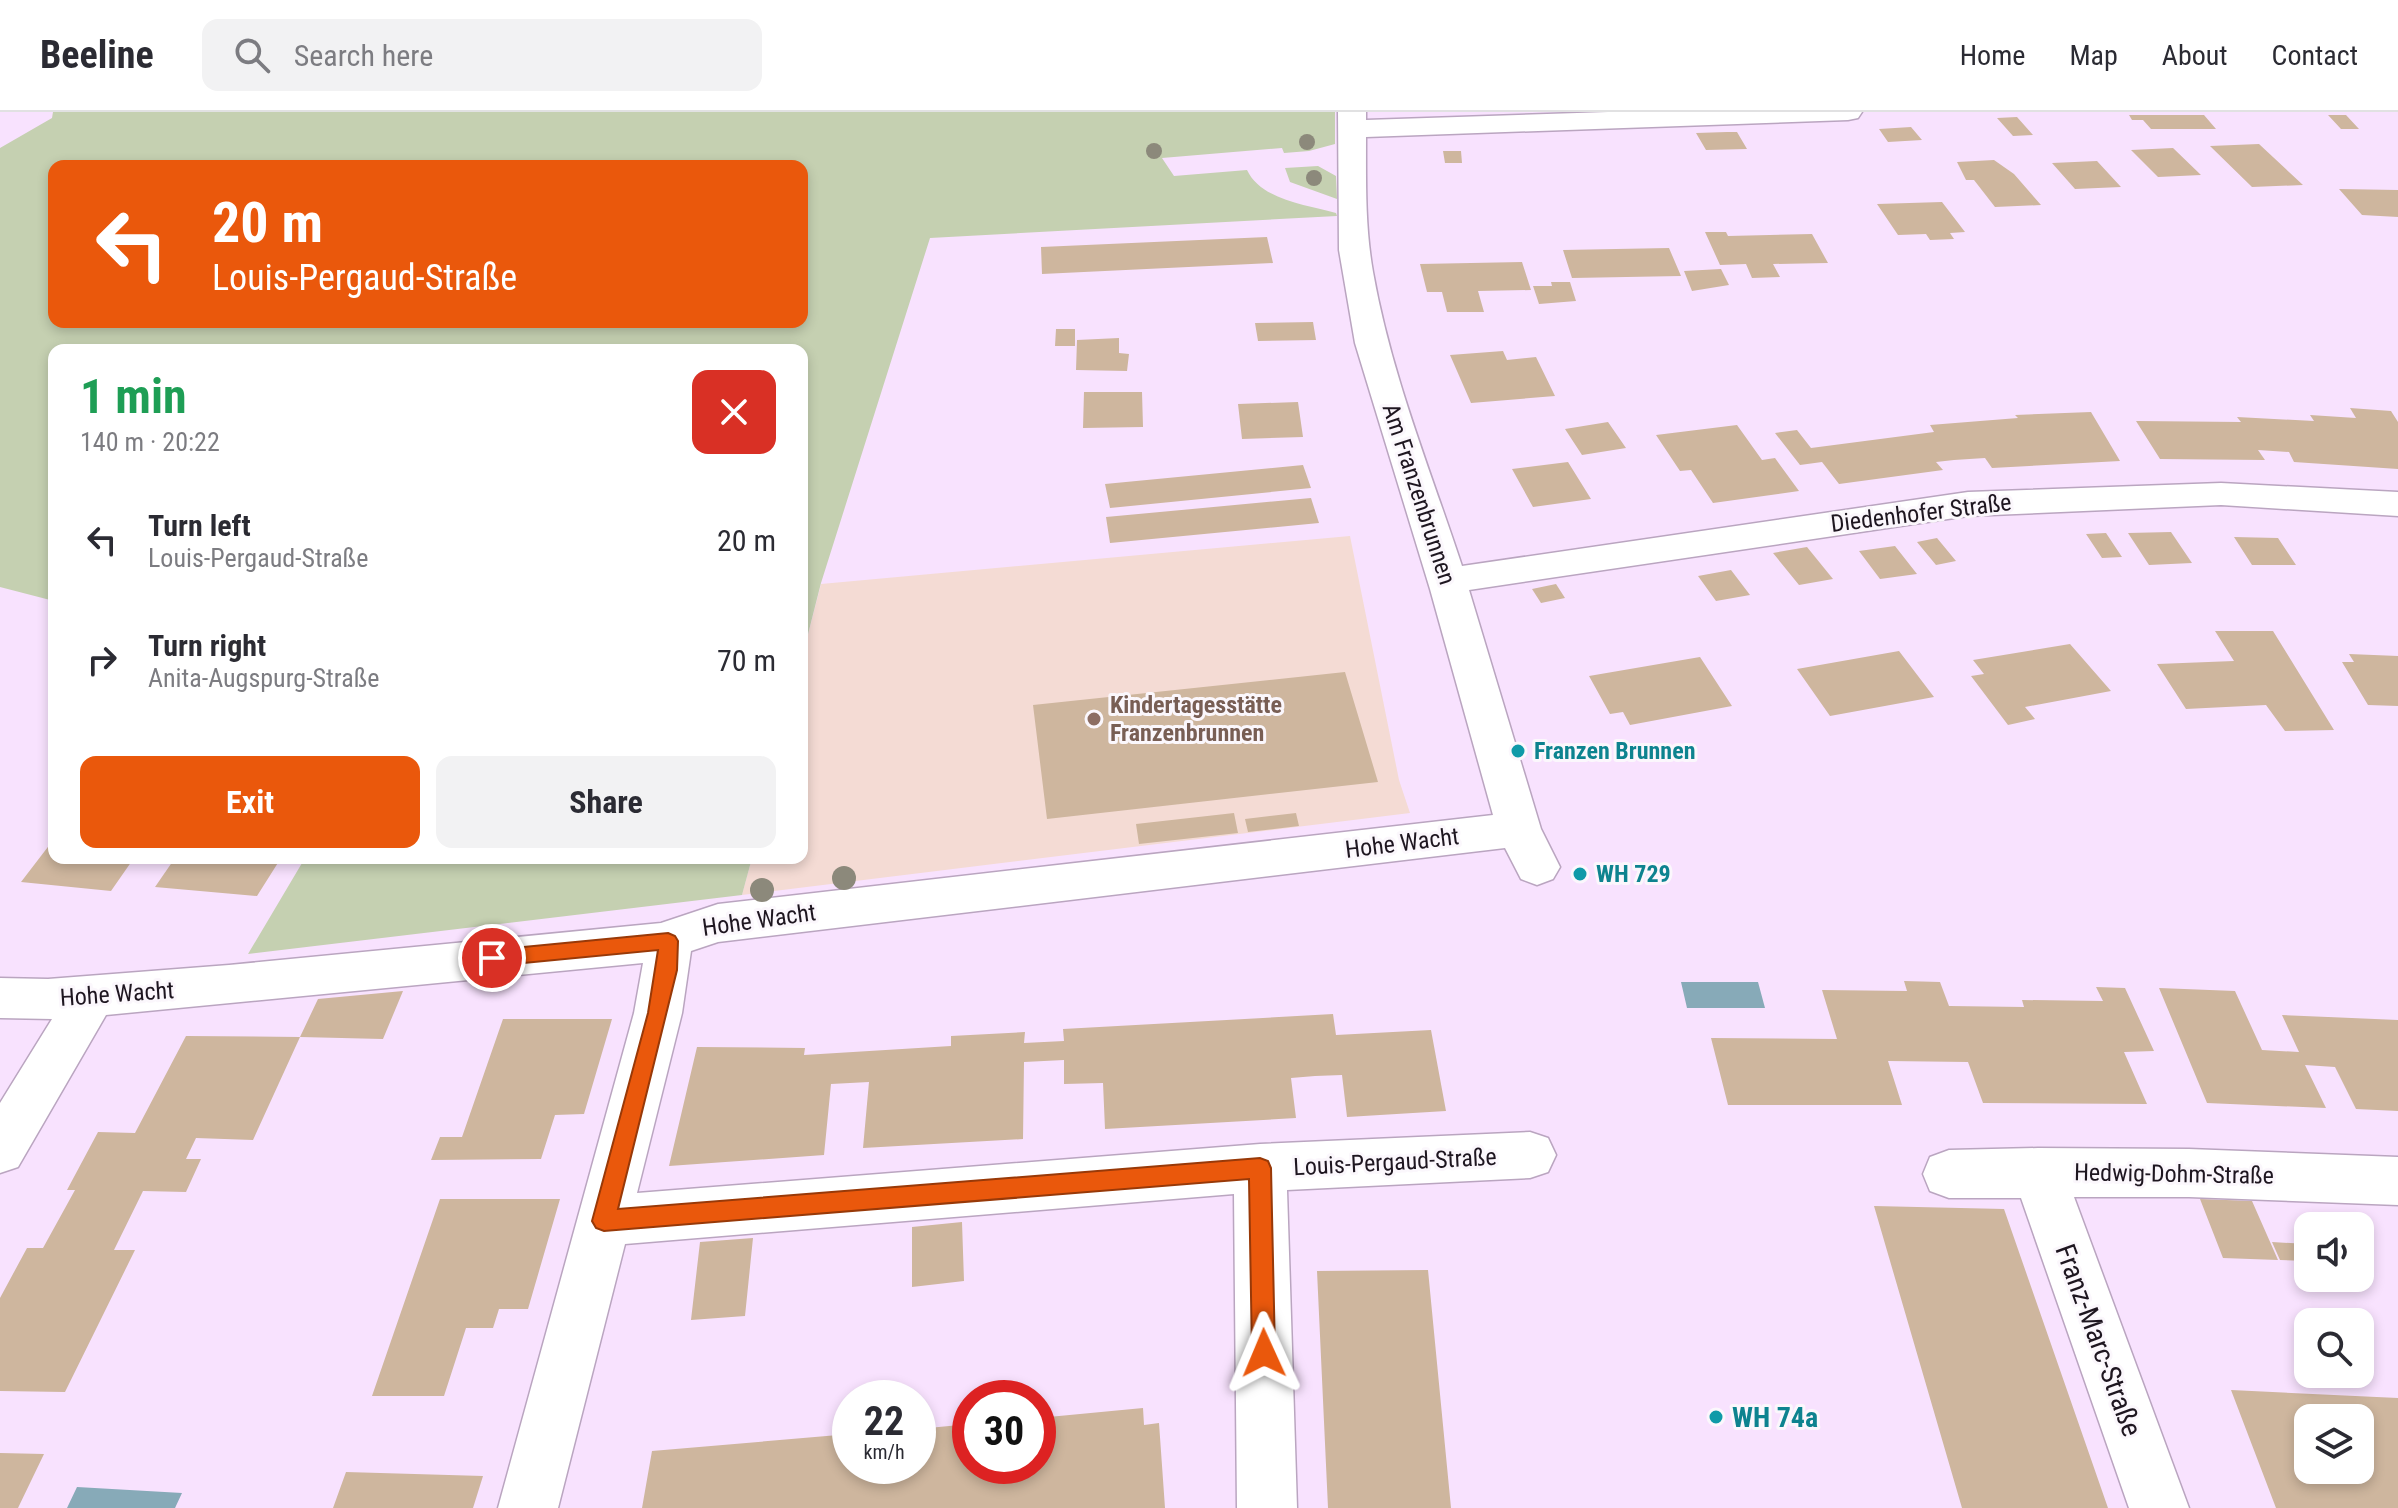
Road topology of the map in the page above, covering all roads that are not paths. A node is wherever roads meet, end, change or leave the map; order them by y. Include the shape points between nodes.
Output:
1 (1848, 112) edge
2 (1352, 120) edge
3 (2398, 504) edge
4 (1447, 581) junction
5 (1528, 848) joint
6 (668, 941) junction
7 (91, 997) junction
8 (0, 998) edge
9 (0, 1150) edge
10 (1530, 1155) dead end
11 (1260, 1168) junction
12 (2038, 1172) junction
13 (1949, 1174) dead end
14 (2398, 1181) edge
15 (604, 1221) junction
16 (528, 1508) edge
17 (1267, 1508) edge
18 (2159, 1508) edge

1 - 2 street
2 - 4 street, Am Franzenbrunnen via 1356,267 1367,321
3 - 4 street, Diedenhofer Straße via 2221,494 1968,504
4 - 5 street, Am Franzenbrunnen
5 - 6 street, Hohe Wacht via 718,923
6 - 7 street, Hohe Wacht
6 - 15 street via 658,1013
7 - 8 street, Hohe Wacht
7 - 9 street
10 - 11 street, Louis-Pergaud-Straße
11 - 15 street, Louis-Pergaud-Straße
11 - 17 street, Louis-Pergaud-Straße
12 - 13 street, Hedwig-Dohm-Straße
12 - 14 street, Hedwig-Dohm-Straße
12 - 18 street, Franz-Marc-Straße
15 - 16 street

